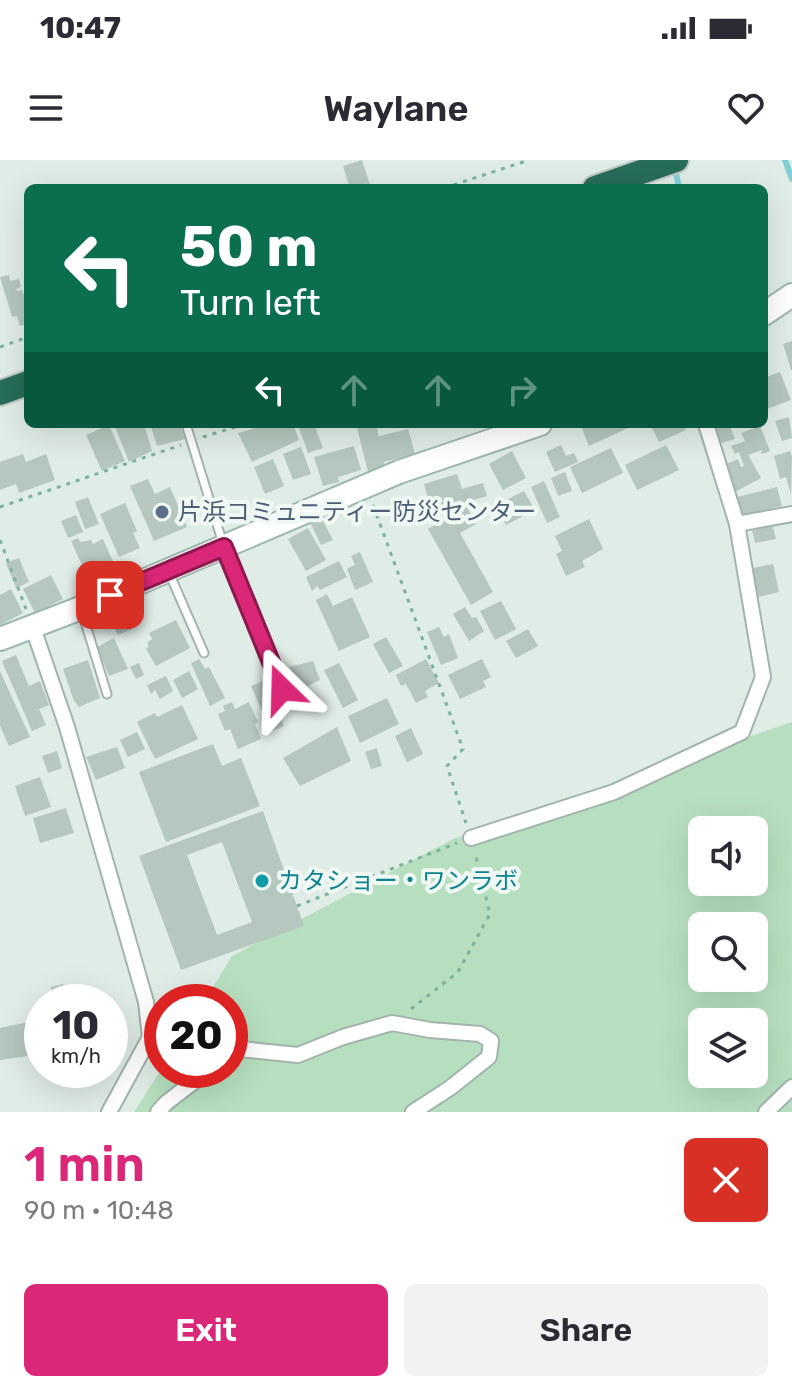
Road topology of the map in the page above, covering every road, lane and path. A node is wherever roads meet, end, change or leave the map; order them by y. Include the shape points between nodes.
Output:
1 (529, 160) edge
2 (676, 160) edge
3 (456, 184) edge
4 (607, 184) edge
5 (792, 295) edge
6 (768, 311) edge
7 (24, 338) edge
8 (0, 347) edge
9 (24, 384) edge
10 (0, 393) edge
11 (187, 428) edge
12 (232, 428) edge
13 (528, 428) edge
14 (707, 428) edge
15 (191, 441) junction
16 (366, 486) junction
17 (0, 507) edge
18 (792, 514) edge
19 (737, 524) junction
20 (0, 540) edge
21 (224, 547) junction
22 (168, 570) junction
23 (80, 608) junction
24 (33, 628) junction
25 (0, 639) edge
26 (204, 653) dead end
27 (282, 689) dead end
28 (107, 694) dead end
29 (471, 838) junction
30 (297, 906) dead end
31 (392, 1023) junction
32 (248, 1050) edge
33 (792, 1087) edge
34 (186, 1088) edge
35 (109, 1112) edge
36 (158, 1112) edge
37 (413, 1112) edge
38 (766, 1112) edge

1 - 3 path
2 - 4 highway
5 - 6 street
7 - 8 path
9 - 10 highway
11 - 15 lane
12 - 15 path
13 - 16 street
14 - 19 street
15 - 17 path
15 - 21 lane
16 - 21 street
16 - 29 path via 463,749 447,766
18 - 19 street
19 - 29 street via 763,677 742,732 614,792
20 - 24 path
21 - 22 street
21 - 27 lane
22 - 23 street
22 - 26 lane
23 - 24 street
23 - 28 lane
24 - 25 street
24 - 35 street via 146,1002 150,1037
29 - 30 path
29 - 31 path via 490,914 458,972
31 - 32 street via 298,1055
31 - 37 street via 480,1034 491,1041 489,1057
33 - 38 street
34 - 36 street

